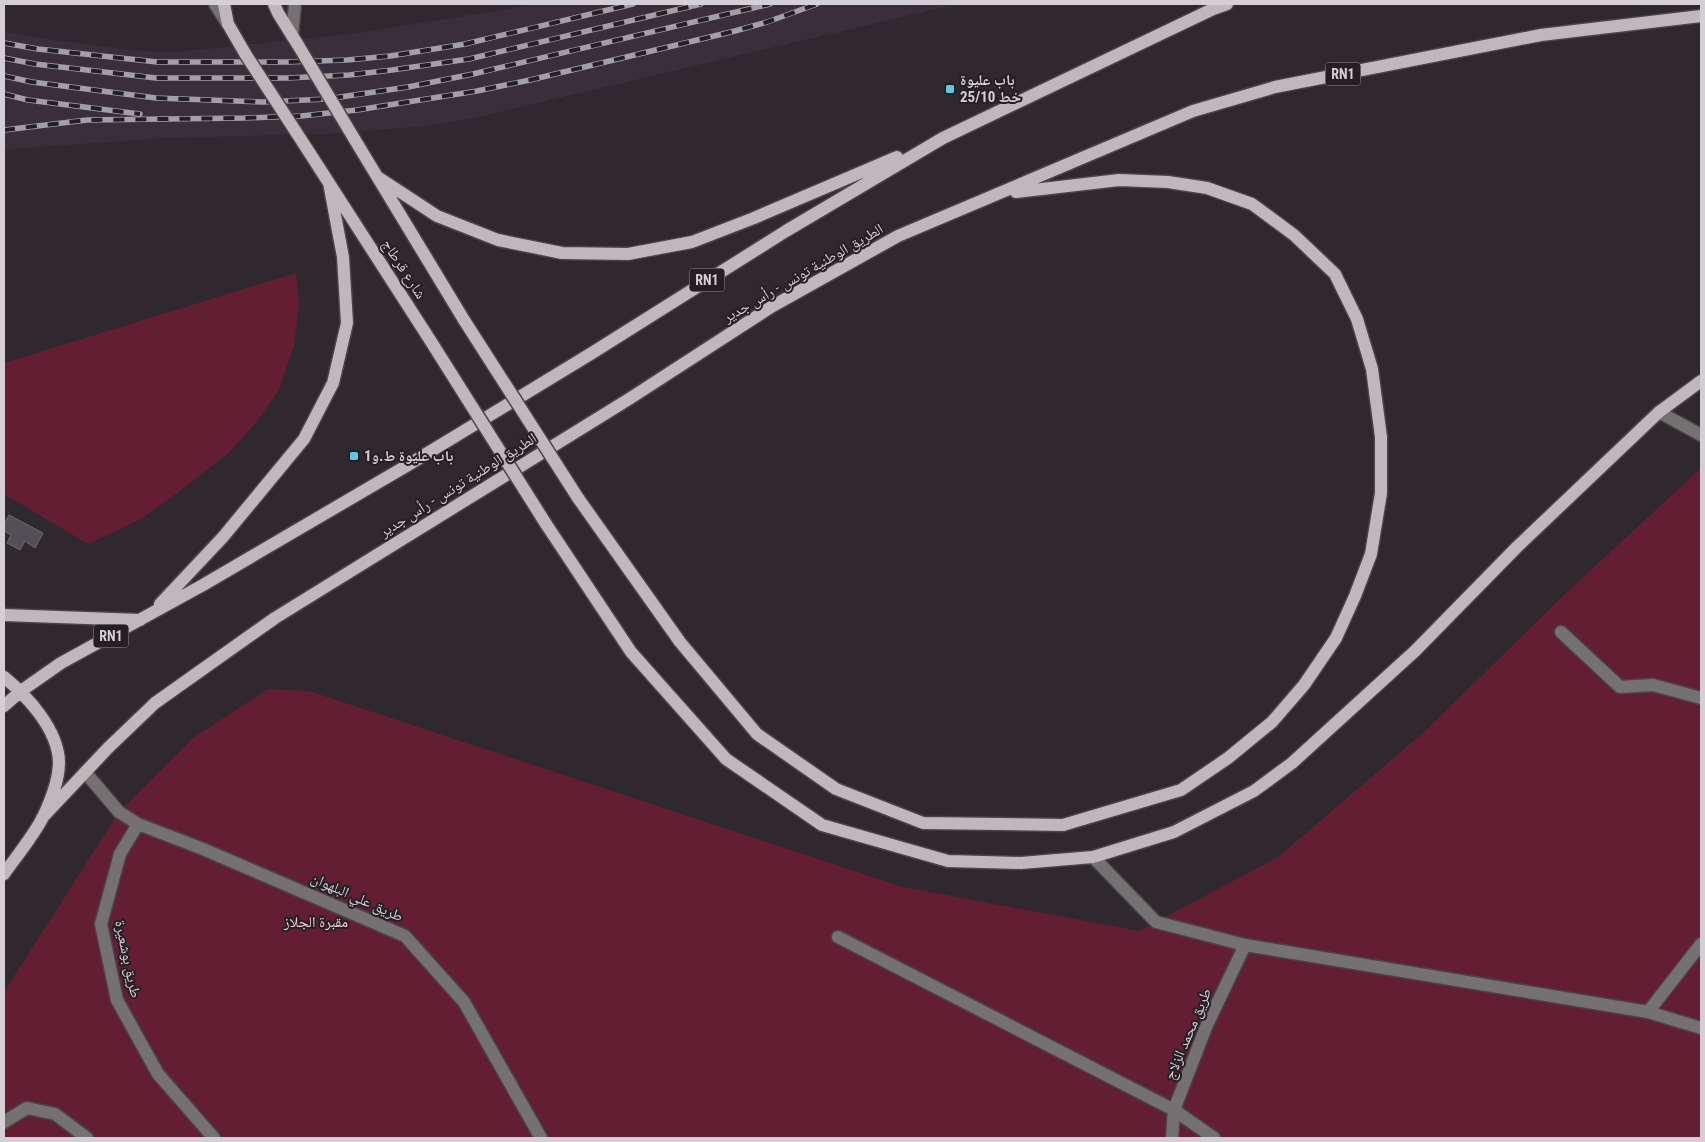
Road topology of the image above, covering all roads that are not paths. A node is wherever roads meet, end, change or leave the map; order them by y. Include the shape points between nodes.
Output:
1 (215, 4) edge
2 (224, 4) edge
3 (274, 4) edge
4 (295, 4) edge
5 (1227, 4) edge
6 (1701, 16) edge
7 (230, 29) junction
8 (295, 40) junction
9 (943, 138) junction
10 (379, 178) junction
11 (329, 184) junction
12 (1001, 193) junction
13 (1701, 382) edge
14 (1659, 412) junction
15 (1701, 435) edge
16 (4, 615) edge
17 (146, 617) junction
18 (1561, 632) dead end
19 (4, 677) edge
20 (21, 691) junction
21 (1701, 698) edge
22 (4, 706) edge
23 (85, 772) junction
24 (42, 818) junction
25 (138, 824) junction
26 (1093, 856) junction
27 (4, 874) edge
28 (838, 937) dead end
29 (1701, 944) edge
30 (1245, 945) junction
31 (1648, 1012) junction
32 (1701, 1028) edge
33 (1174, 1110) junction
34 (4, 1122) edge
35 (87, 1138) edge
36 (214, 1138) edge
37 (541, 1138) edge
38 (1172, 1138) edge
39 (1214, 1138) edge

1 - 7 street, شارع قرطاج
2 - 7 main road
3 - 8 main road
4 - 8 street
5 - 9 main road, RN1
6 - 12 main road, الطريق الوطنية تونس - رأس جدير / RN1 via 1541,35 1275,87 1193,112
7 - 11 main road, شارع قرطاج, bridge
8 - 10 main road, bridge
9 - 10 main road via 692,242 628,254 562,253 498,240 437,216
9 - 17 main road, RN1 via 786,231 408,465
10 - 12 main road, bridge via 464,320 578,498 680,642 757,734 836,789 923,823 1062,825 1181,790 1272,722 1304,685 1336,638 1371,554 1381,493 1381,437 1372,369 1357,319 1335,274 1294,235 1252,204 1207,188 1168,182 1118,180
11 - 17 main road via 343,256 347,323 334,383 304,439 223,537
11 - 26 main road, شارع قرطاج, bridge via 631,652 726,759 822,825 948,861 1021,863
12 - 23 main road, الطريق الوطنية تونس - رأس جدير / RN1 via 898,236 771,307 275,618 155,703
13 - 14 main road, شارع قرطاج
14 - 15 street
14 - 26 main road, شارع قرطاج via 1517,546 1416,651 1292,763 1254,791 1174,832
16 - 17 main road
17 - 20 main road, RN1 via 61,663
18 - 21 street via 1620,687 1654,685
19 - 20 main road
20 - 22 main road
20 - 24 main road via 53,736 59,760 57,780
23 - 24 main road, الطريق الوطنية تونس - رأس جدير / RN1
23 - 25 street, طريق علي البلهوان via 119,812
24 - 27 main road
25 - 36 street, طريق بوشعيرة via 120,854 101,924 117,1000 158,1074
25 - 37 street, طريق علي البلهوان via 405,936 464,1002
26 - 30 street via 1156,922
28 - 33 street
29 - 31 street
30 - 31 street
30 - 33 street, طريق محمد الزلاج via 1206,1027
31 - 32 street
33 - 38 street, طريق محمد الزلاج
33 - 39 street
34 - 35 street via 27,1108 55,1114

